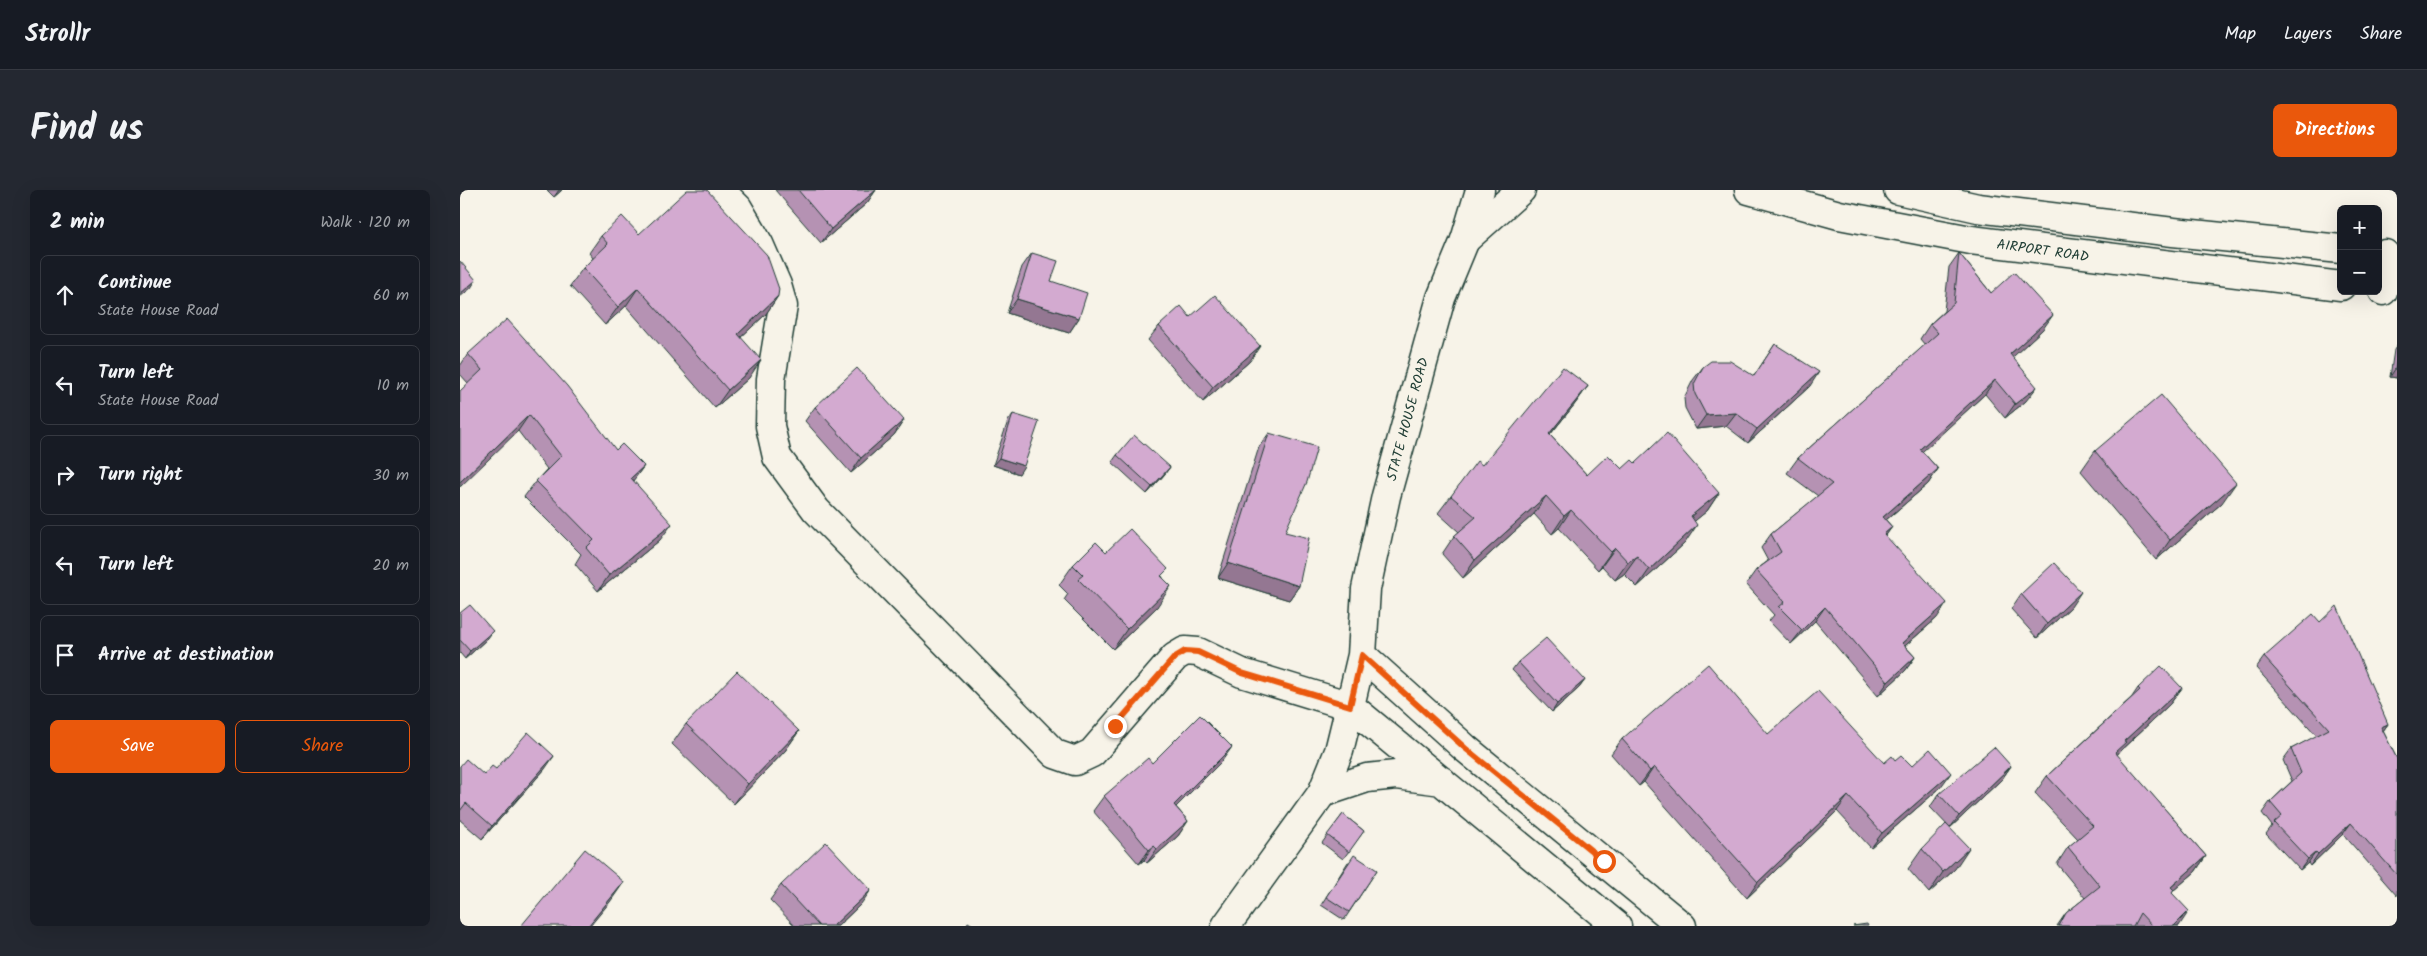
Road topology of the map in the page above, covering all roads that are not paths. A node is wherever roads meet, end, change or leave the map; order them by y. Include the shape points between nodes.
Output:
1 (720, 190) edge
2 (1480, 190) edge
3 (1521, 190) edge
4 (1749, 190) edge
5 (1898, 190) edge
6 (1465, 240) junction
7 (2337, 249) edge
8 (2387, 254) edge
9 (2337, 286) edge
10 (2386, 291) edge
11 (1362, 655) junction
12 (1350, 706) junction
13 (1442, 781) junction
14 (1322, 792) junction
15 (1226, 926) edge
16 (1617, 926) edge
17 (1682, 926) edge

1 - 12 main road via 738,208 759,244 783,306 771,379 770,426 777,456 816,510 1055,754 1075,761 1092,753 1175,657 1185,651 1198,652 1242,673
2 - 6 main road, STATE HOUSE ROAD
3 - 6 main road
4 - 9 main road, AIRPORT ROAD via 1839,215 1971,240
5 - 7 main road via 1978,208
6 - 11 main road, STATE HOUSE ROAD via 1441,298 1386,496 1366,589
8 - 10 main road
11 - 12 main road, STATE HOUSE ROAD
11 - 17 main road via 1465,748
12 - 13 main road
12 - 14 main road, STATE HOUSE ROAD via 1340,751
13 - 14 main road via 1396,776 1367,778
13 - 16 main road
14 - 15 main road, STATE HOUSE ROAD

